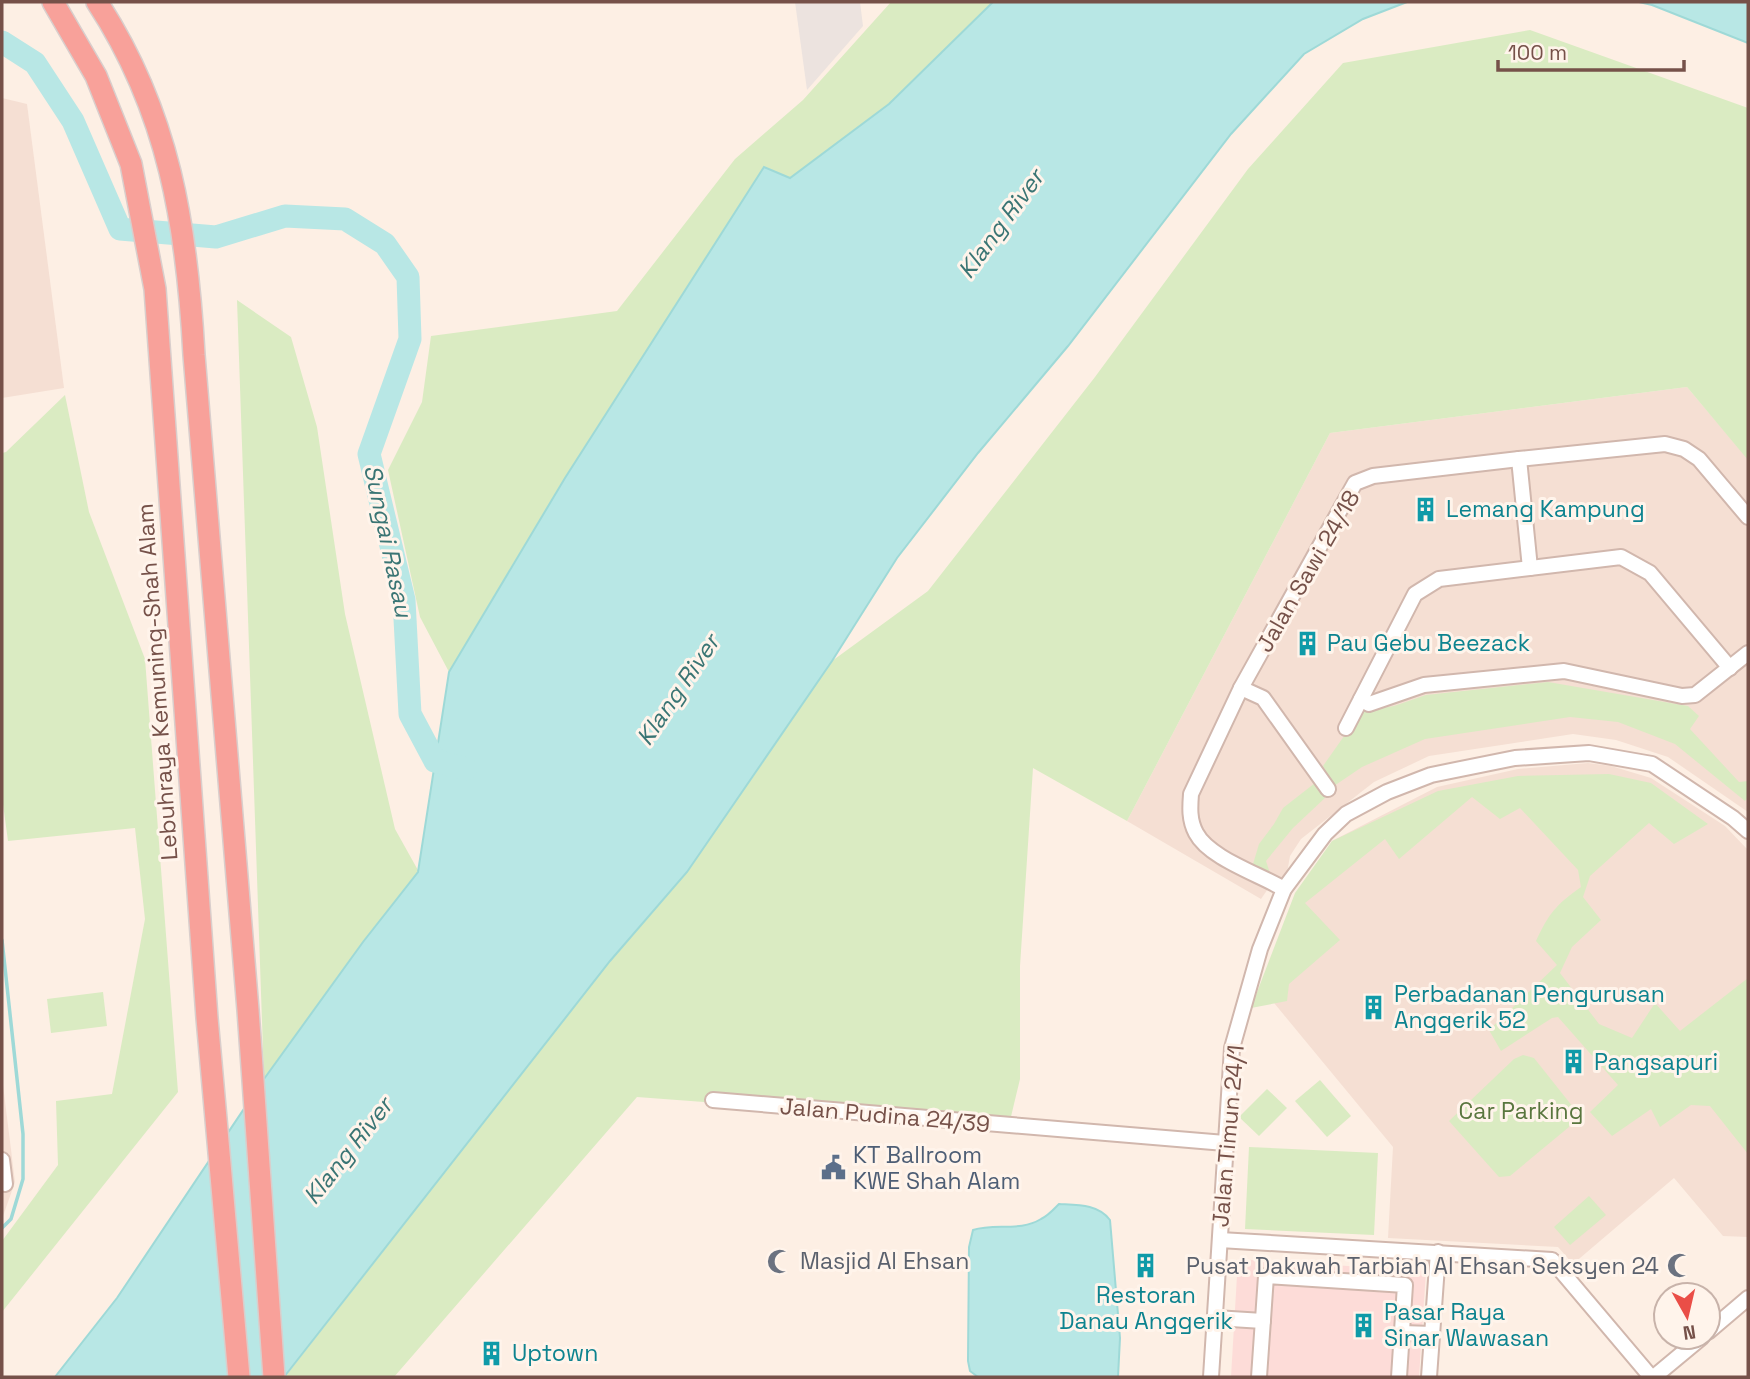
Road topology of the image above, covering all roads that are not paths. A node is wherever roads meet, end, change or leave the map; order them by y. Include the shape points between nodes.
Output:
1 (53, 2) edge
2 (97, 2) edge
3 (1519, 459) junction
4 (1748, 517) edge
5 (1530, 568) junction
6 (1748, 653) edge
7 (1730, 667) junction
8 (1241, 688) junction
9 (1361, 699) junction
10 (1346, 728) dead end
11 (1328, 789) dead end
12 (1748, 831) edge
13 (1284, 889) junction
14 (713, 1100) dead end
15 (1225, 1143) junction
16 (2, 1160) edge
17 (5, 1184) dead end
18 (1220, 1240) junction
19 (1438, 1252) junction
20 (1748, 1297) edge
21 (1215, 1318) junction
22 (1722, 1320) edge
23 (1263, 1321) junction
24 (1402, 1333) junction
25 (1432, 1334) junction
26 (1685, 1351) edge
27 (239, 1377) edge
28 (274, 1377) edge
29 (1211, 1377) edge
30 (1259, 1377) edge
31 (1399, 1377) edge
32 (1429, 1377) edge
33 (1653, 1377) edge

1 - 27 highway, Lebuhraya Kemuning-Shah Alam via 96,76 131,164 155,289 206,1018
2 - 28 highway via 132,64 163,144 175,186 190,285
3 - 4 street, Jalan Sawi 24/18 via 1665,444 1699,459
3 - 5 street
3 - 8 street, Jalan Sawi 24/18 via 1373,476 1355,484
5 - 7 street via 1621,557 1650,573
5 - 9 street via 1439,579 1415,594
6 - 7 street
7 - 9 street via 1695,695 1564,671 1424,685 1370,704
8 - 11 street via 1263,698
8 - 13 street, Jalan Sawi 24/18 via 1191,794 1189,814 1195,833 1209,849
9 - 10 street
12 - 13 street, Jalan Timun 24/1 via 1652,764 1590,753 1515,758 1431,775 1346,814
13 - 15 street, Jalan Timun 24/1 via 1259,949 1232,1048
14 - 15 street, Jalan Pudina 24/39
15 - 18 street, Jalan Timun 24/1
16 - 17 street
18 - 19 street
18 - 21 street, Jalan Timun 24/1
19 - 25 street
19 - 33 street via 1552,1260
20 - 22 street
21 - 23 street
21 - 29 street, Jalan Timun 24/1
23 - 24 street via 1266,1276 1405,1285
23 - 30 street
24 - 25 street
24 - 31 street
25 - 32 street
26 - 33 street

